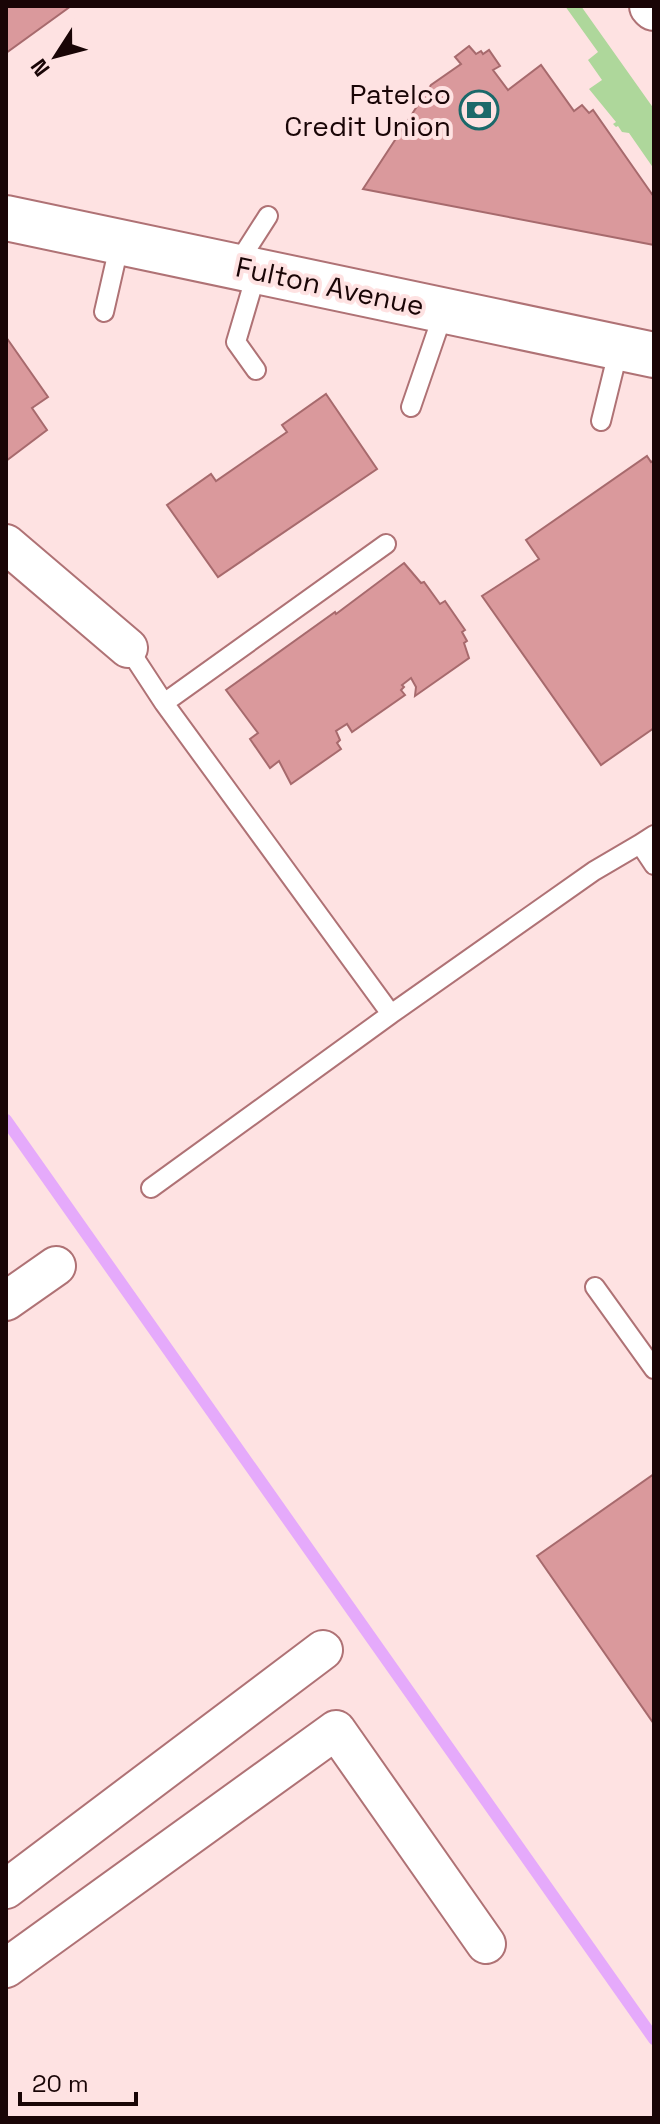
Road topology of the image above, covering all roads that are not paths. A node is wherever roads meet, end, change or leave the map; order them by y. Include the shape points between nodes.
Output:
1 (268, 216) dead end
2 (6, 218) edge
3 (120, 242) junction
4 (247, 269) junction
5 (444, 311) junction
6 (104, 312) dead end
7 (637, 351) edge
8 (256, 370) dead end
9 (411, 407) dead end
10 (601, 421) dead end
11 (386, 544) dead end
12 (8, 551) edge
13 (128, 648) joint
14 (164, 703) junction
15 (647, 840) edge
16 (654, 865) edge
17 (391, 1014) junction
18 (151, 1188) dead end
19 (56, 1266) dead end
20 (595, 1287) dead end
21 (6, 1301) edge
22 (654, 1369) edge
23 (323, 1650) dead end
24 (6, 1889) edge
25 (486, 1944) dead end
26 (6, 1968) edge

1 - 4 lane
2 - 3 street, Fulton Avenue
3 - 4 street, Fulton Avenue
3 - 6 lane
4 - 5 street, Fulton Avenue
4 - 8 lane via 236,342
5 - 7 street, Fulton Avenue
5 - 9 lane
7 - 10 lane
11 - 14 lane
12 - 13 street
13 - 14 lane
14 - 17 lane
15 - 16 lane
15 - 17 lane via 594,871
17 - 18 lane
19 - 21 street
20 - 22 lane
23 - 24 street
25 - 26 street via 336,1730

